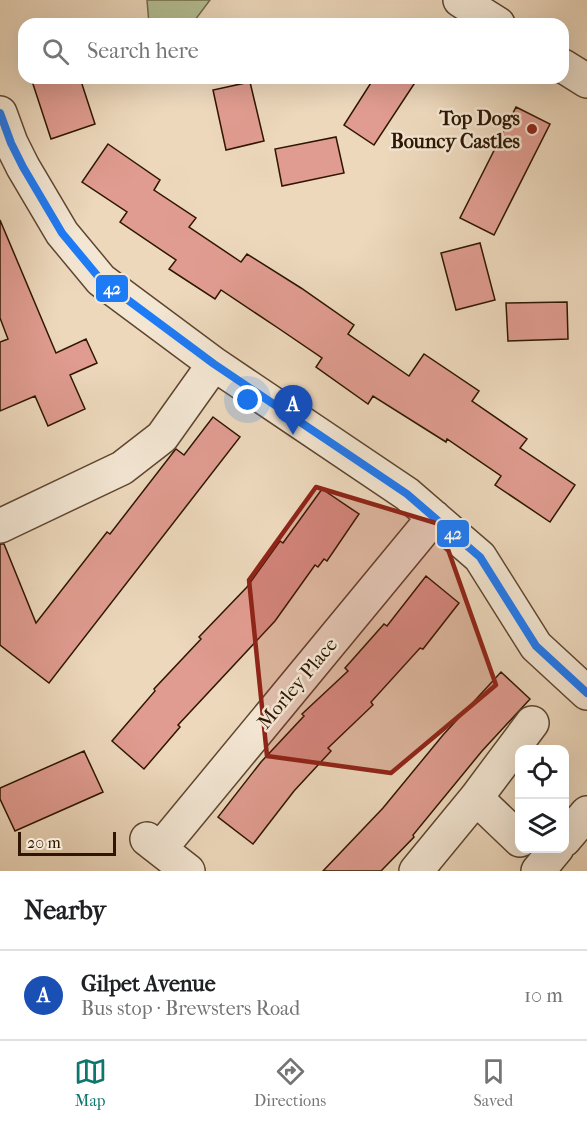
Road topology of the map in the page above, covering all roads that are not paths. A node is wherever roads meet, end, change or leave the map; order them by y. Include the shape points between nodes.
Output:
1 (460, 0) edge
2 (488, 18) edge
3 (569, 70) edge
4 (587, 81) edge
5 (0, 113) edge
6 (12, 172) edge
7 (214, 364) junction
8 (434, 517) junction
9 (0, 526) edge
10 (587, 693) edge
11 (532, 723) dead end
12 (476, 798) junction
13 (587, 813) edge
14 (515, 836) edge
15 (547, 854) edge
16 (188, 871) edge
17 (416, 871) edge

1 - 2 street
3 - 4 street
5 - 6 street via 11,143
6 - 7 street via 101,280
7 - 8 street via 407,494
7 - 9 street via 162,436 122,468
8 - 10 street via 480,557 536,646
8 - 16 street, Morley Place via 153,844
11 - 12 street
12 - 14 street
12 - 17 street
13 - 15 street

